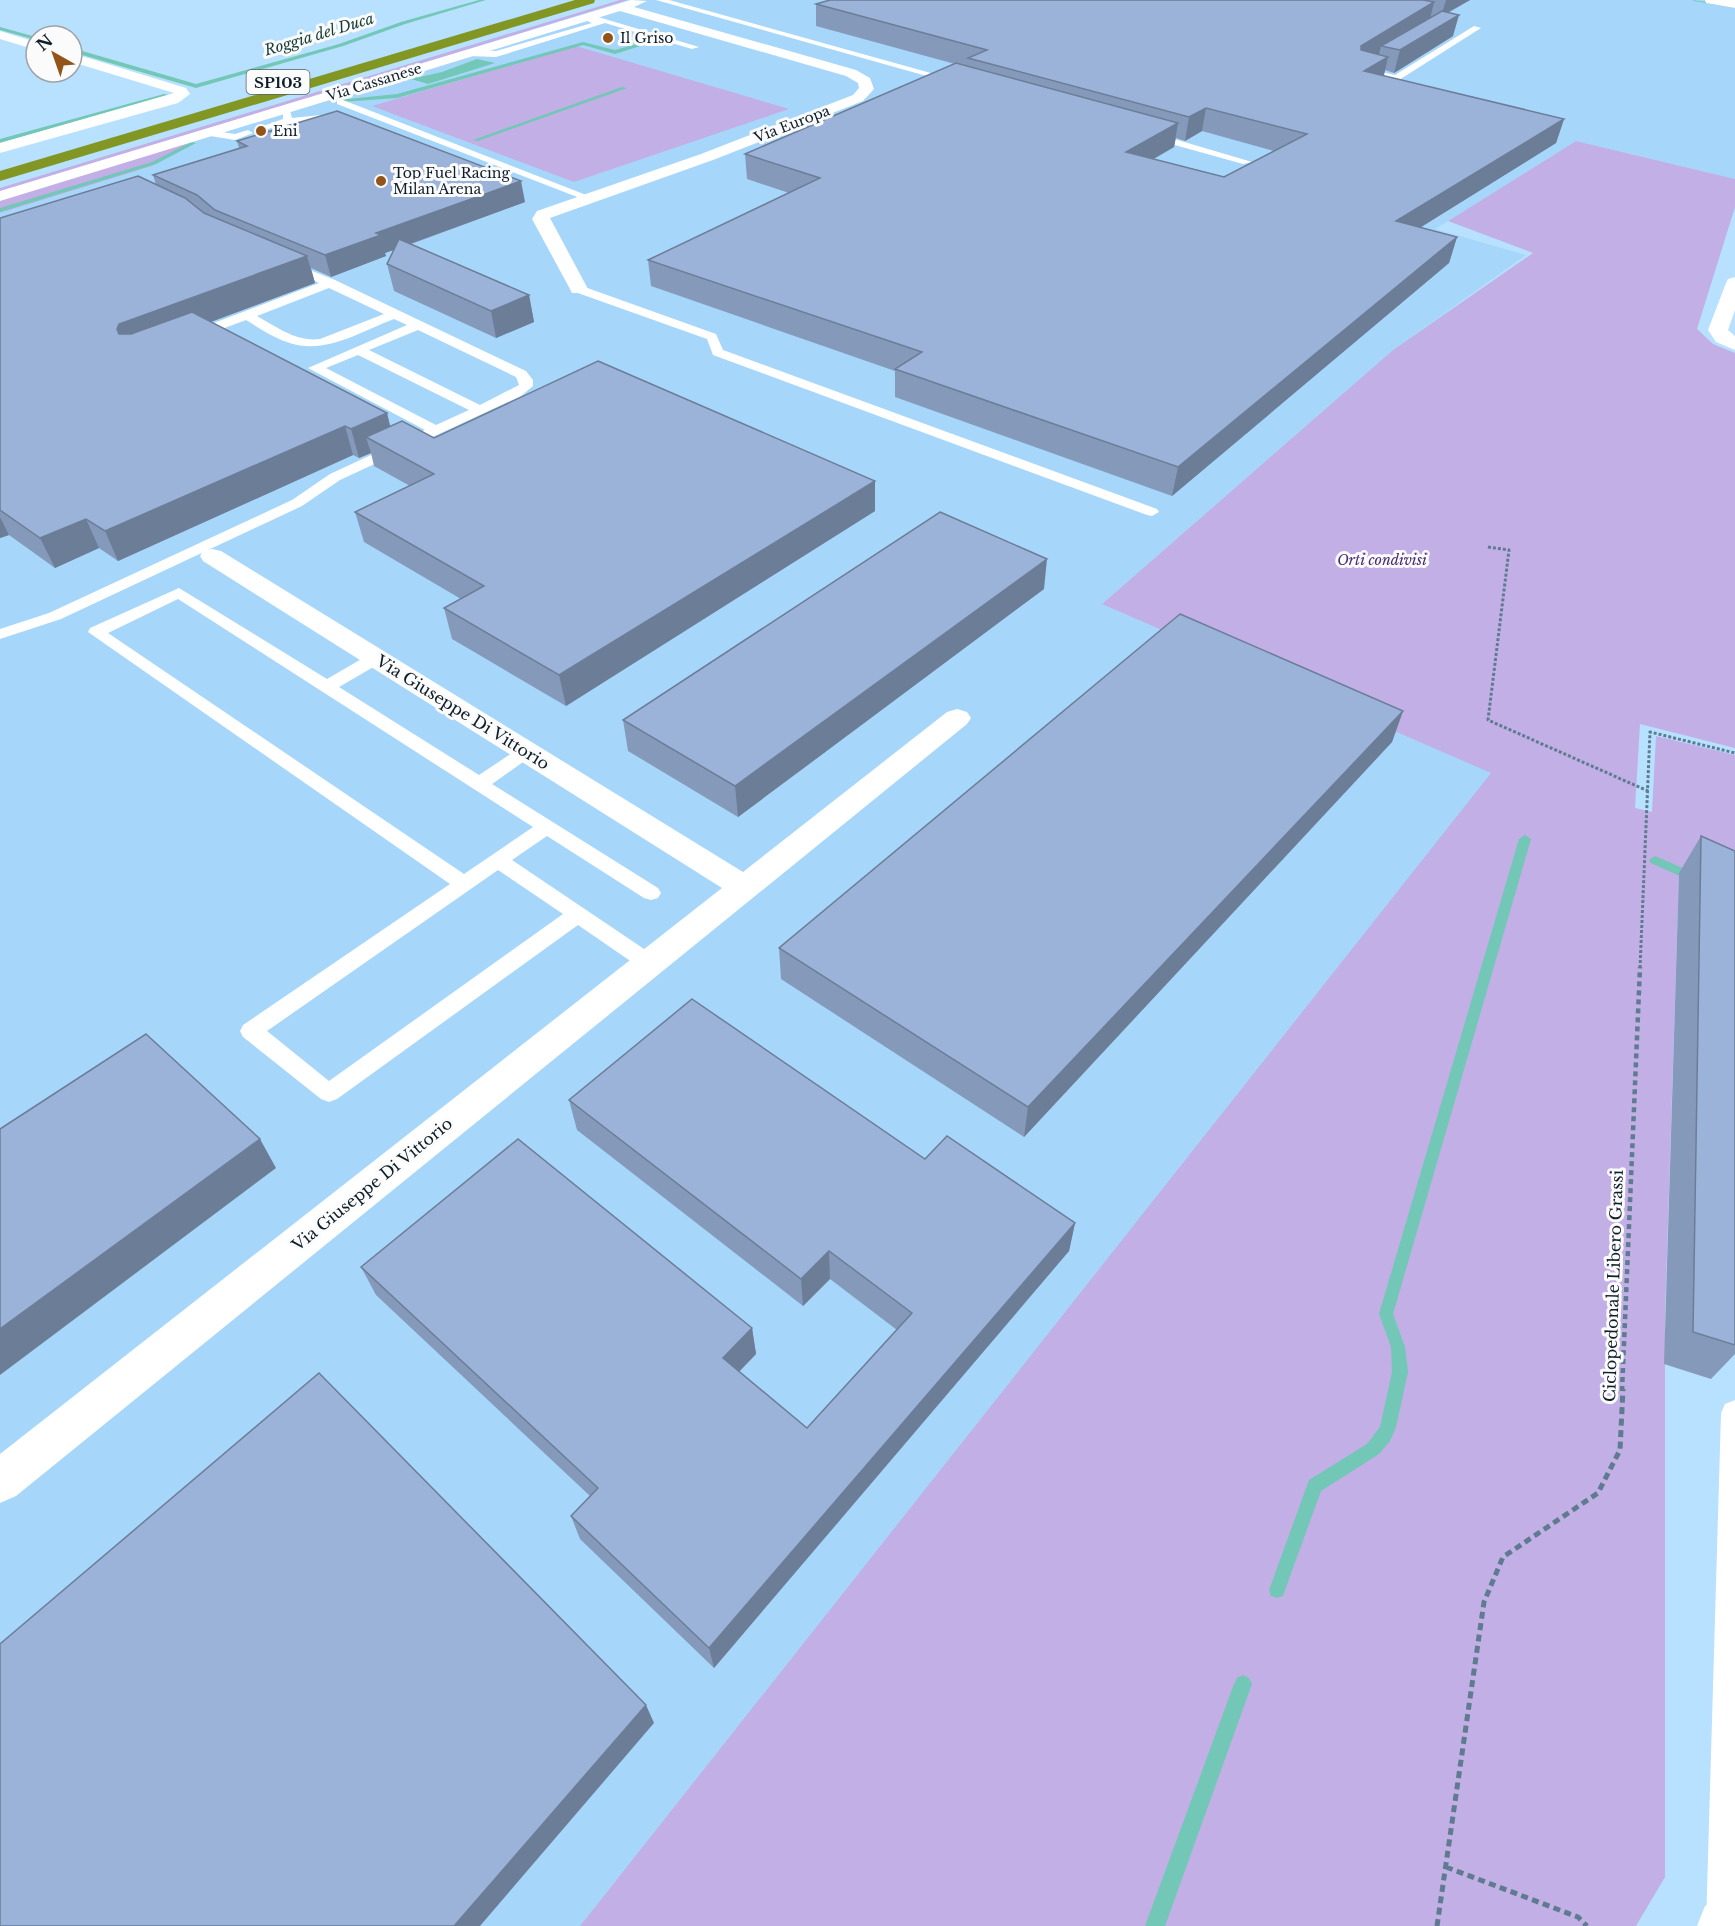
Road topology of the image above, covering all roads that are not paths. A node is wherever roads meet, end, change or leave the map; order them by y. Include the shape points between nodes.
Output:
1 (539, 0) edge
2 (556, 0) edge
3 (589, 0) edge
4 (644, 0) edge
5 (660, 0) edge
6 (1711, 0) edge
7 (1725, 0) edge
8 (1735, 3) edge
9 (613, 4) edge
10 (517, 7) dead end
11 (588, 17) junction
12 (1466, 26) dead end
13 (541, 31) junction
14 (0, 35) edge
15 (558, 36) junction
16 (24, 42) edge
17 (695, 47) dead end
18 (469, 53) junction
19 (400, 57) junction
20 (84, 61) edge
21 (325, 64) dead end
22 (1372, 64) edge
23 (963, 84) edge
24 (241, 93) junction
25 (340, 102) dead end
26 (360, 110) junction
27 (287, 115) junction
28 (266, 128) dead end
29 (208, 133) junction
30 (248, 133) dead end
31 (1145, 134) edge
32 (0, 148) edge
33 (1247, 162) edge
34 (0, 164) edge
35 (0, 178) edge
36 (0, 195) edge
37 (589, 198) junction
38 (275, 260) edge
39 (331, 283) junction
40 (1735, 283) edge
41 (579, 289) joint
42 (395, 314) junction
43 (247, 315) junction
44 (419, 325) junction
45 (180, 340) edge
46 (1735, 344) edge
47 (359, 350) junction
48 (480, 410) junction
49 (436, 430) junction
50 (1152, 512) dead end
51 (212, 556) dead end
52 (64, 611) junction
53 (0, 625) edge
54 (0, 634) edge
55 (376, 658) junction
56 (326, 687) junction
57 (957, 718) dead end
58 (527, 751) junction
59 (478, 784) junction
60 (547, 827) junction
61 (499, 861) junction
62 (464, 884) junction
63 (744, 886) junction
64 (651, 893) dead end
65 (578, 914) junction
66 (649, 963) junction
67 (1735, 1413) edge
68 (0, 1481) edge
69 (1724, 1926) edge

1 - 10 highway
2 - 24 highway, SP103
3 - 19 highway, SP103
4 - 9 street, Via Cassanese
5 - 23 lane
6 - 8 street
7 - 8 street
9 - 11 street, Via Cassanese
9 - 19 highway, SP103
9 - 37 street, Via Europa via 848,73 863,80 867,89 858,98 707,158
11 - 13 street, Via Cassanese
11 - 15 lane via 601,23
11 - 17 lane
12 - 22 lane via 1477,28 1396,78 1362,70
13 - 15 lane
13 - 18 street, Via Cassanese
14 - 16 street
15 - 18 lane via 496,54
18 - 27 street, Via Cassanese
19 - 35 highway, SP103
20 - 32 street via 183,94
21 - 24 highway, SP103
24 - 34 highway, SP103
25 - 26 lane
26 - 27 lane via 346,115
26 - 37 lane
27 - 28 lane
27 - 29 street, Via Cassanese
29 - 30 lane via 235,137
29 - 36 street, Via Cassanese
31 - 33 lane
37 - 41 street, Via Europa via 546,213 541,219
38 - 39 lane
39 - 42 lane
39 - 43 lane
40 - 46 street via 1718,330
41 - 50 lane via 712,337 718,352
42 - 43 lane via 309,345
42 - 44 lane
43 - 45 lane
44 - 47 lane
44 - 48 lane via 526,380 523,389
47 - 48 lane
47 - 49 lane via 315,368
48 - 49 lane
49 - 52 lane via 335,477 297,503
51 - 55 street, Via Giuseppe Di Vittorio
52 - 53 lane
52 - 54 lane
55 - 56 lane
55 - 58 street, Via Giuseppe Di Vittorio
56 - 59 lane
56 - 62 lane via 179,593 96,632
57 - 63 street, Via Giuseppe Di Vittorio
58 - 59 lane
58 - 63 street, Via Giuseppe Di Vittorio
59 - 60 lane
60 - 61 lane
60 - 64 lane
61 - 62 lane
61 - 65 lane
62 - 65 lane via 251,1031 329,1093
63 - 66 street, Via Giuseppe Di Vittorio
65 - 66 lane
66 - 68 street, Via Giuseppe Di Vittorio
67 - 69 lane

